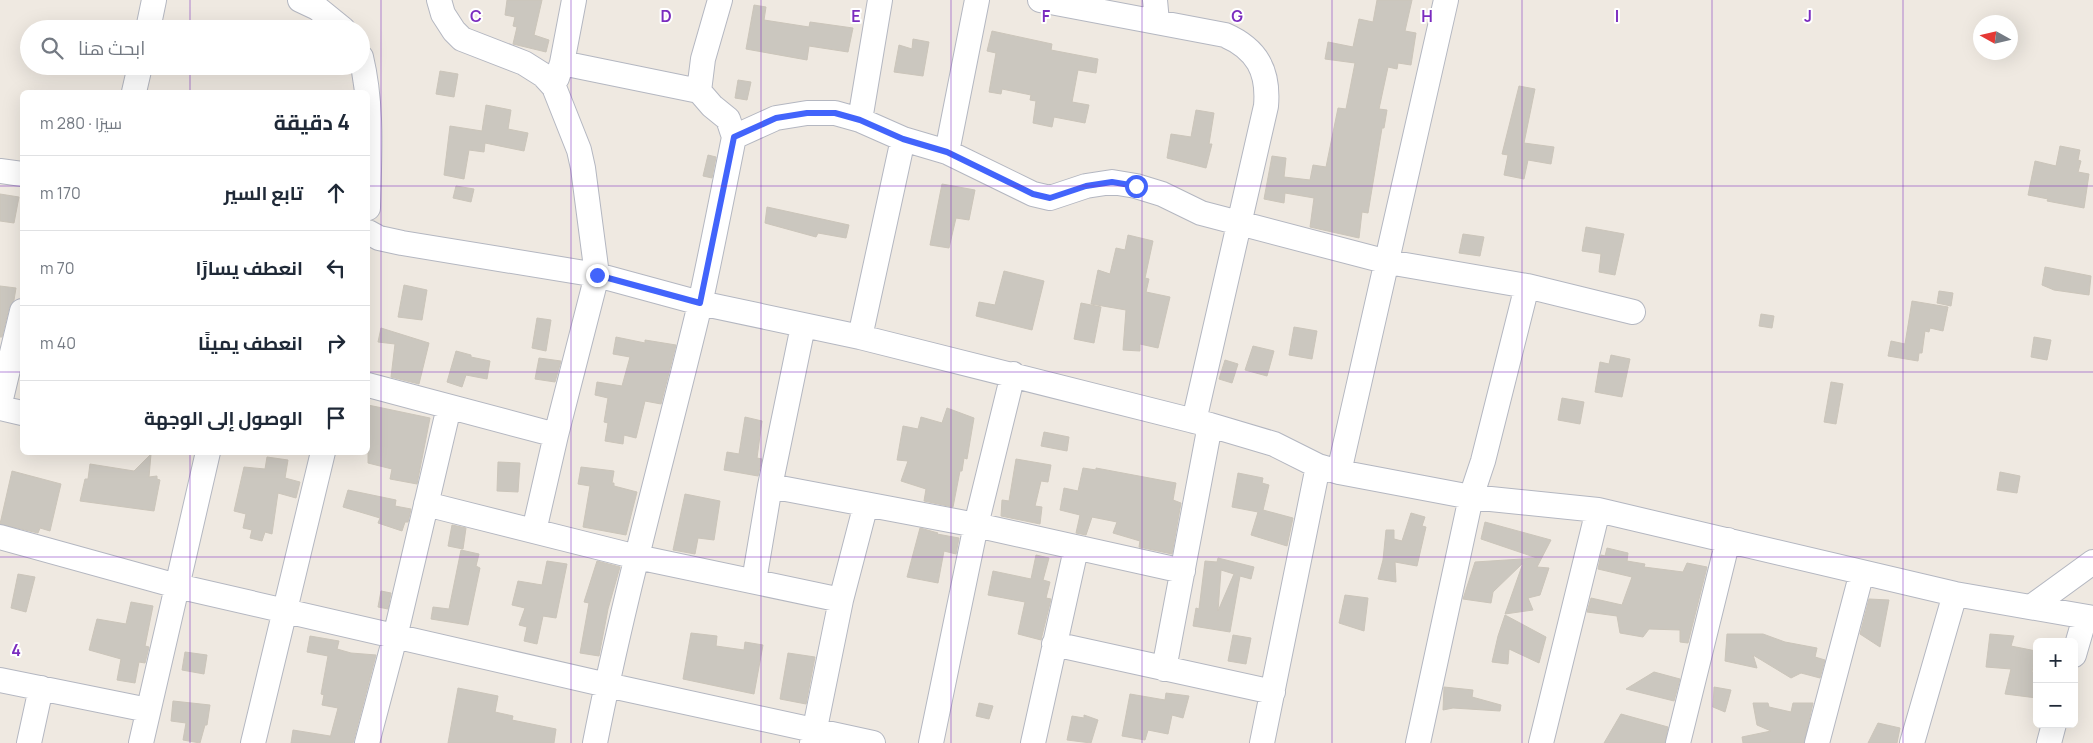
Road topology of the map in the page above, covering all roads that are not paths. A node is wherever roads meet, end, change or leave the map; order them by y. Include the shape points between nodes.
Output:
1 (154, 0) edge
2 (421, 0) edge
3 (574, 0) edge
4 (720, 0) edge
5 (880, 0) edge
6 (977, 0) edge
7 (1040, 0) edge
8 (1446, 0) edge
9 (310, 3) edge
10 (441, 7) edge
11 (1156, 11) edge
12 (150, 20) edge
13 (332, 20) edge
14 (562, 63) junction
15 (138, 75) edge
16 (365, 75) edge
17 (554, 87) junction
18 (134, 90) edge
19 (367, 90) edge
20 (699, 91) junction
21 (860, 120) junction
22 (734, 137) junction
23 (903, 139) junction
24 (947, 152) junction
25 (0, 171) edge
26 (20, 174) edge
27 (1240, 224) junction
28 (370, 233) edge
29 (1388, 262) junction
30 (597, 275) junction
31 (1527, 286) junction
32 (700, 303) junction
33 (1633, 312) dead end
34 (20, 319) edge
35 (804, 326) junction
36 (860, 337) junction
37 (1013, 374) junction
38 (370, 387) edge
39 (0, 403) edge
40 (448, 407) junction
41 (0, 408) edge
42 (20, 412) edge
43 (1202, 423) junction
44 (556, 435) junction
45 (207, 455) edge
46 (322, 455) edge
47 (1328, 469) junction
48 (770, 486) junction
49 (1471, 497) junction
50 (426, 504) junction
51 (866, 504) junction
52 (1598, 510) junction
53 (976, 525) junction
54 (534, 531) junction
55 (0, 537) edge
56 (1728, 540) junction
57 (1076, 548) junction
58 (637, 557) junction
59 (2093, 562) edge
60 (1183, 571) junction
61 (1862, 572) junction
62 (754, 581) junction
63 (177, 586) junction
64 (1955, 594) junction
65 (841, 600) junction
66 (2031, 607) junction
67 (285, 610) junction
68 (2089, 617) edge
69 (395, 637) junction
70 (1054, 644) junction
71 (2078, 645) edge
72 (1164, 668) junction
73 (0, 680) edge
74 (607, 685) junction
75 (41, 688) junction
76 (1273, 692) junction
77 (148, 710) junction
78 (2053, 728) edge
79 (814, 737) edge
80 (29, 743) edge
81 (141, 743) edge
82 (253, 743) edge
83 (367, 743) edge
84 (595, 743) edge
85 (873, 743) edge
86 (931, 743) edge
87 (1033, 743) edge
88 (1262, 743) edge
89 (1418, 743) edge
90 (1541, 743) edge
91 (1678, 743) edge
92 (1817, 743) edge
93 (1912, 743) edge
94 (2049, 743) edge

1 - 12 street
2 - 10 street
3 - 14 street
4 - 20 street via 703,59
5 - 21 street
6 - 24 street
7 - 11 street
8 - 29 street
9 - 13 street
10 - 17 street via 462,39 524,63
11 - 27 street via 1225,35 1247,48 1262,68 1266,81 1266,106
14 - 17 street
14 - 20 street
15 - 18 street
16 - 19 street
17 - 30 street via 584,168
20 - 22 street via 728,119
21 - 22 street via 835,113 807,113 776,118
21 - 23 street
22 - 32 street
23 - 24 street
23 - 36 street
24 - 27 street via 1033,194 1050,198 1086,186 1112,182 1162,194 1201,213
25 - 26 street
27 - 29 street
27 - 43 street
28 - 30 street via 402,244
29 - 31 street
29 - 47 street
30 - 32 street
30 - 44 street
31 - 33 street
31 - 49 street via 1483,462
32 - 35 street
32 - 58 street
34 - 39 street
35 - 36 street
35 - 48 street
36 - 37 street
37 - 43 street
37 - 53 street
38 - 40 street
40 - 44 street
40 - 50 street
41 - 42 street
43 - 47 street via 1274,444
43 - 60 street
44 - 54 street
45 - 63 street
46 - 67 street
47 - 49 street
47 - 76 street
48 - 51 street
48 - 62 street
49 - 52 street
49 - 89 street
50 - 54 street
50 - 69 street
51 - 53 street
51 - 65 street
52 - 56 street
52 - 90 street
53 - 57 street
53 - 86 street
54 - 58 street
55 - 63 street
56 - 61 street
56 - 91 street
57 - 60 street
57 - 70 street
58 - 62 street
58 - 74 street
59 - 66 street
60 - 72 street
61 - 64 street
61 - 92 street
62 - 65 street
63 - 67 street
63 - 77 street
64 - 66 street
64 - 93 street
65 - 79 street
66 - 68 street
67 - 69 street
67 - 82 street
68 - 71 street
69 - 74 street
69 - 83 street
70 - 72 street
70 - 87 street
72 - 76 street
73 - 75 street
74 - 79 street
74 - 84 street
75 - 77 street
75 - 80 street
76 - 88 street
77 - 81 street
78 - 94 street
79 - 85 street

